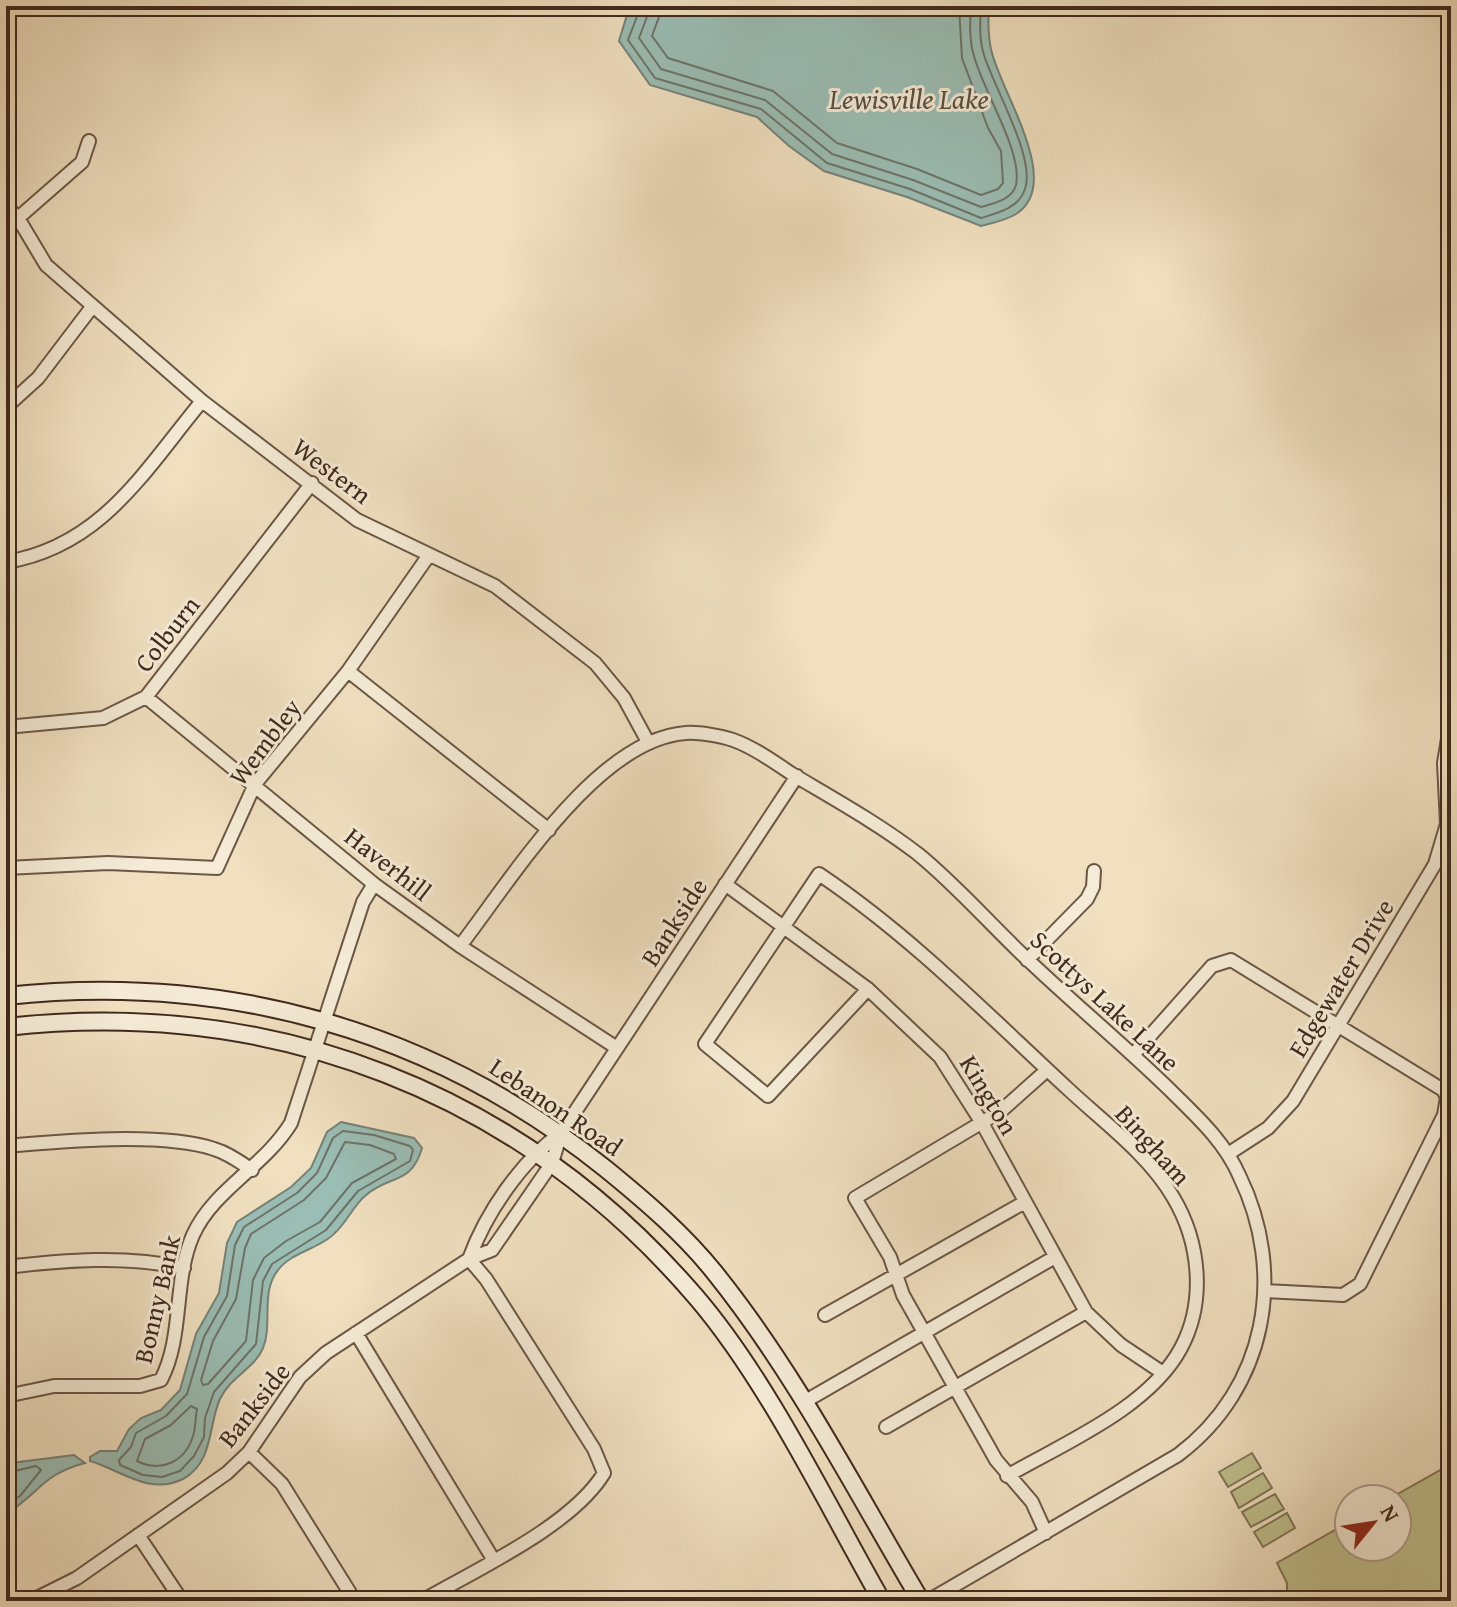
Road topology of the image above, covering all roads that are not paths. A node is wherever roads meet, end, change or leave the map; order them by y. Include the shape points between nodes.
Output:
1 (89, 141) dead end
2 (6, 206) edge
3 (18, 218) junction
4 (92, 307) junction
5 (202, 401) junction
6 (6, 407) edge
7 (312, 483) junction
8 (429, 555) junction
9 (6, 562) edge
10 (348, 671) junction
11 (146, 697) junction
12 (1451, 720) edge
13 (6, 727) edge
14 (648, 742) junction
15 (797, 776) junction
16 (255, 784) junction
17 (1449, 792) edge
18 (549, 830) junction
19 (6, 868) edge
20 (1094, 871) dead end
21 (374, 884) junction
22 (725, 884) junction
23 (783, 927) junction
24 (460, 946) junction
25 (1027, 960) junction
26 (868, 989) junction
27 (6, 996) edge
28 (325, 1021) junction
29 (1339, 1024) junction
30 (6, 1027) edge
31 (617, 1048) junction
32 (316, 1049) junction
33 (1133, 1055) junction
34 (1047, 1070) junction
35 (982, 1123) junction
36 (561, 1133) junction
37 (6, 1146) edge
38 (535, 1151) junction
39 (1228, 1154) junction
40 (552, 1163) junction
41 (252, 1170) junction
42 (1025, 1202) junction
43 (1055, 1257) junction
44 (469, 1259) junction
45 (6, 1267) edge
46 (184, 1268) junction
47 (895, 1275) junction
48 (1265, 1291) junction
49 (1086, 1312) junction
50 (825, 1315) dead end
51 (923, 1332) junction
52 (356, 1333) junction
53 (1163, 1373) junction
54 (955, 1387) junction
55 (6, 1396) edge
56 (804, 1402) junction
57 (886, 1427) dead end
58 (249, 1452) junction
59 (1007, 1476) junction
60 (1046, 1533) junction
61 (138, 1535) junction
62 (493, 1559) junction
63 (31, 1601) edge
64 (182, 1601) edge
65 (355, 1601) edge
66 (422, 1601) edge
67 (882, 1601) edge
68 (921, 1601) edge
69 (928, 1601) edge

1 - 3 street via 82,162
2 - 3 street, Western
3 - 4 street, Western via 46,265
4 - 5 street, Western
4 - 6 street via 38,378
5 - 7 street, Western
5 - 9 street via 106,517 52,550
7 - 8 street, Western via 357,520
7 - 11 street, Colburn
8 - 10 street, Wembley
8 - 14 street, Western via 515,598 595,663 624,698
10 - 16 street, Wembley
10 - 18 street
11 - 13 street, Colburn via 103,718
11 - 16 street, Haverhill
12 - 17 street, Edgewater Drive via 1444,763
14 - 15 street, Scottys Lake Lane via 687,733 732,739
14 - 18 street, Scottys Lake Lane via 620,756
15 - 22 street, Bankside
15 - 25 street, Scottys Lake Lane via 918,854
16 - 19 street, Wembley via 217,868 108,863
16 - 21 street, Haverhill
17 - 29 street, Edgewater Drive via 1447,824 1435,864
18 - 24 street, Scottys Lake Lane
20 - 25 street via 1087,899
21 - 24 street, Haverhill
21 - 28 street, Bonny Bank via 363,902
22 - 23 street, Kington
22 - 31 street, Bankside
23 - 26 street, Kington
23 - 26 street via 705,1044 768,1096
23 - 34 street, Bingham via 819,874 893,926
24 - 31 street, Haverhill
25 - 33 street, Scottys Lake Lane
26 - 35 street, Kington via 940,1057
27 - 28 main road, Lebanon Road via 155,990 253,1003
28 - 32 street, Bonny Bank
28 - 36 main road, Lebanon Road via 465,1075
29 - 33 street via 1231,960 1212,966
29 - 39 street, Edgewater Drive via 1283,1115
29 - 48 street via 1437,1084 1447,1097 1444,1115 1360,1284 1348,1294
30 - 32 main road, Lebanon Road via 68,1020 166,1021
31 - 36 street, Bankside
32 - 38 main road, Lebanon Road via 407,1081 491,1122
32 - 41 street, Bonny Bank via 291,1123
33 - 39 street, Scottys Lake Lane
34 - 35 street
34 - 53 street, Bingham via 1157,1175 1185,1221 1198,1286 1195,1308 1180,1349
35 - 42 street, Kington
35 - 47 street via 855,1198
36 - 38 street, Bankside
36 - 40 street, Bankside
36 - 56 main road, Lebanon Road via 642,1197 713,1271 776,1354
37 - 41 street via 98,1139 174,1143 213,1148
38 - 40 main road, Lebanon Road
38 - 44 street, Bankside via 477,1235
39 - 48 street, Scottys Lake Lane via 1258,1224
40 - 44 street, Bankside via 492,1250
40 - 67 main road, Lebanon Road via 605,1204 697,1298 758,1384
41 - 46 street, Bonny Bank via 207,1212 193,1235
42 - 43 street, Kington
42 - 47 street
43 - 49 street, Kington
43 - 51 street
44 - 52 street, Bankside
44 - 62 street via 569,1410 604,1473 595,1488 556,1522
45 - 46 street via 69,1260 153,1261
46 - 55 street, Bonny Bank via 161,1380 140,1386 54,1386
47 - 50 street
47 - 51 street
48 - 60 street, Scottys Lake Lane via 1245,1372 1213,1425 1178,1455
49 - 53 street, Kington via 1121,1345
49 - 54 street
51 - 54 street
51 - 56 street
52 - 58 street, Bankside via 300,1377
52 - 62 street
53 - 59 street, Bingham via 1136,1400
54 - 57 street
54 - 59 street
56 - 68 main road, Lebanon Road
58 - 61 street, Bankside
58 - 65 street via 282,1484
59 - 60 street via 1032,1502
60 - 69 street, Scottys Lake Lane
61 - 63 street, Bankside via 77,1578
61 - 64 street
62 - 66 street

